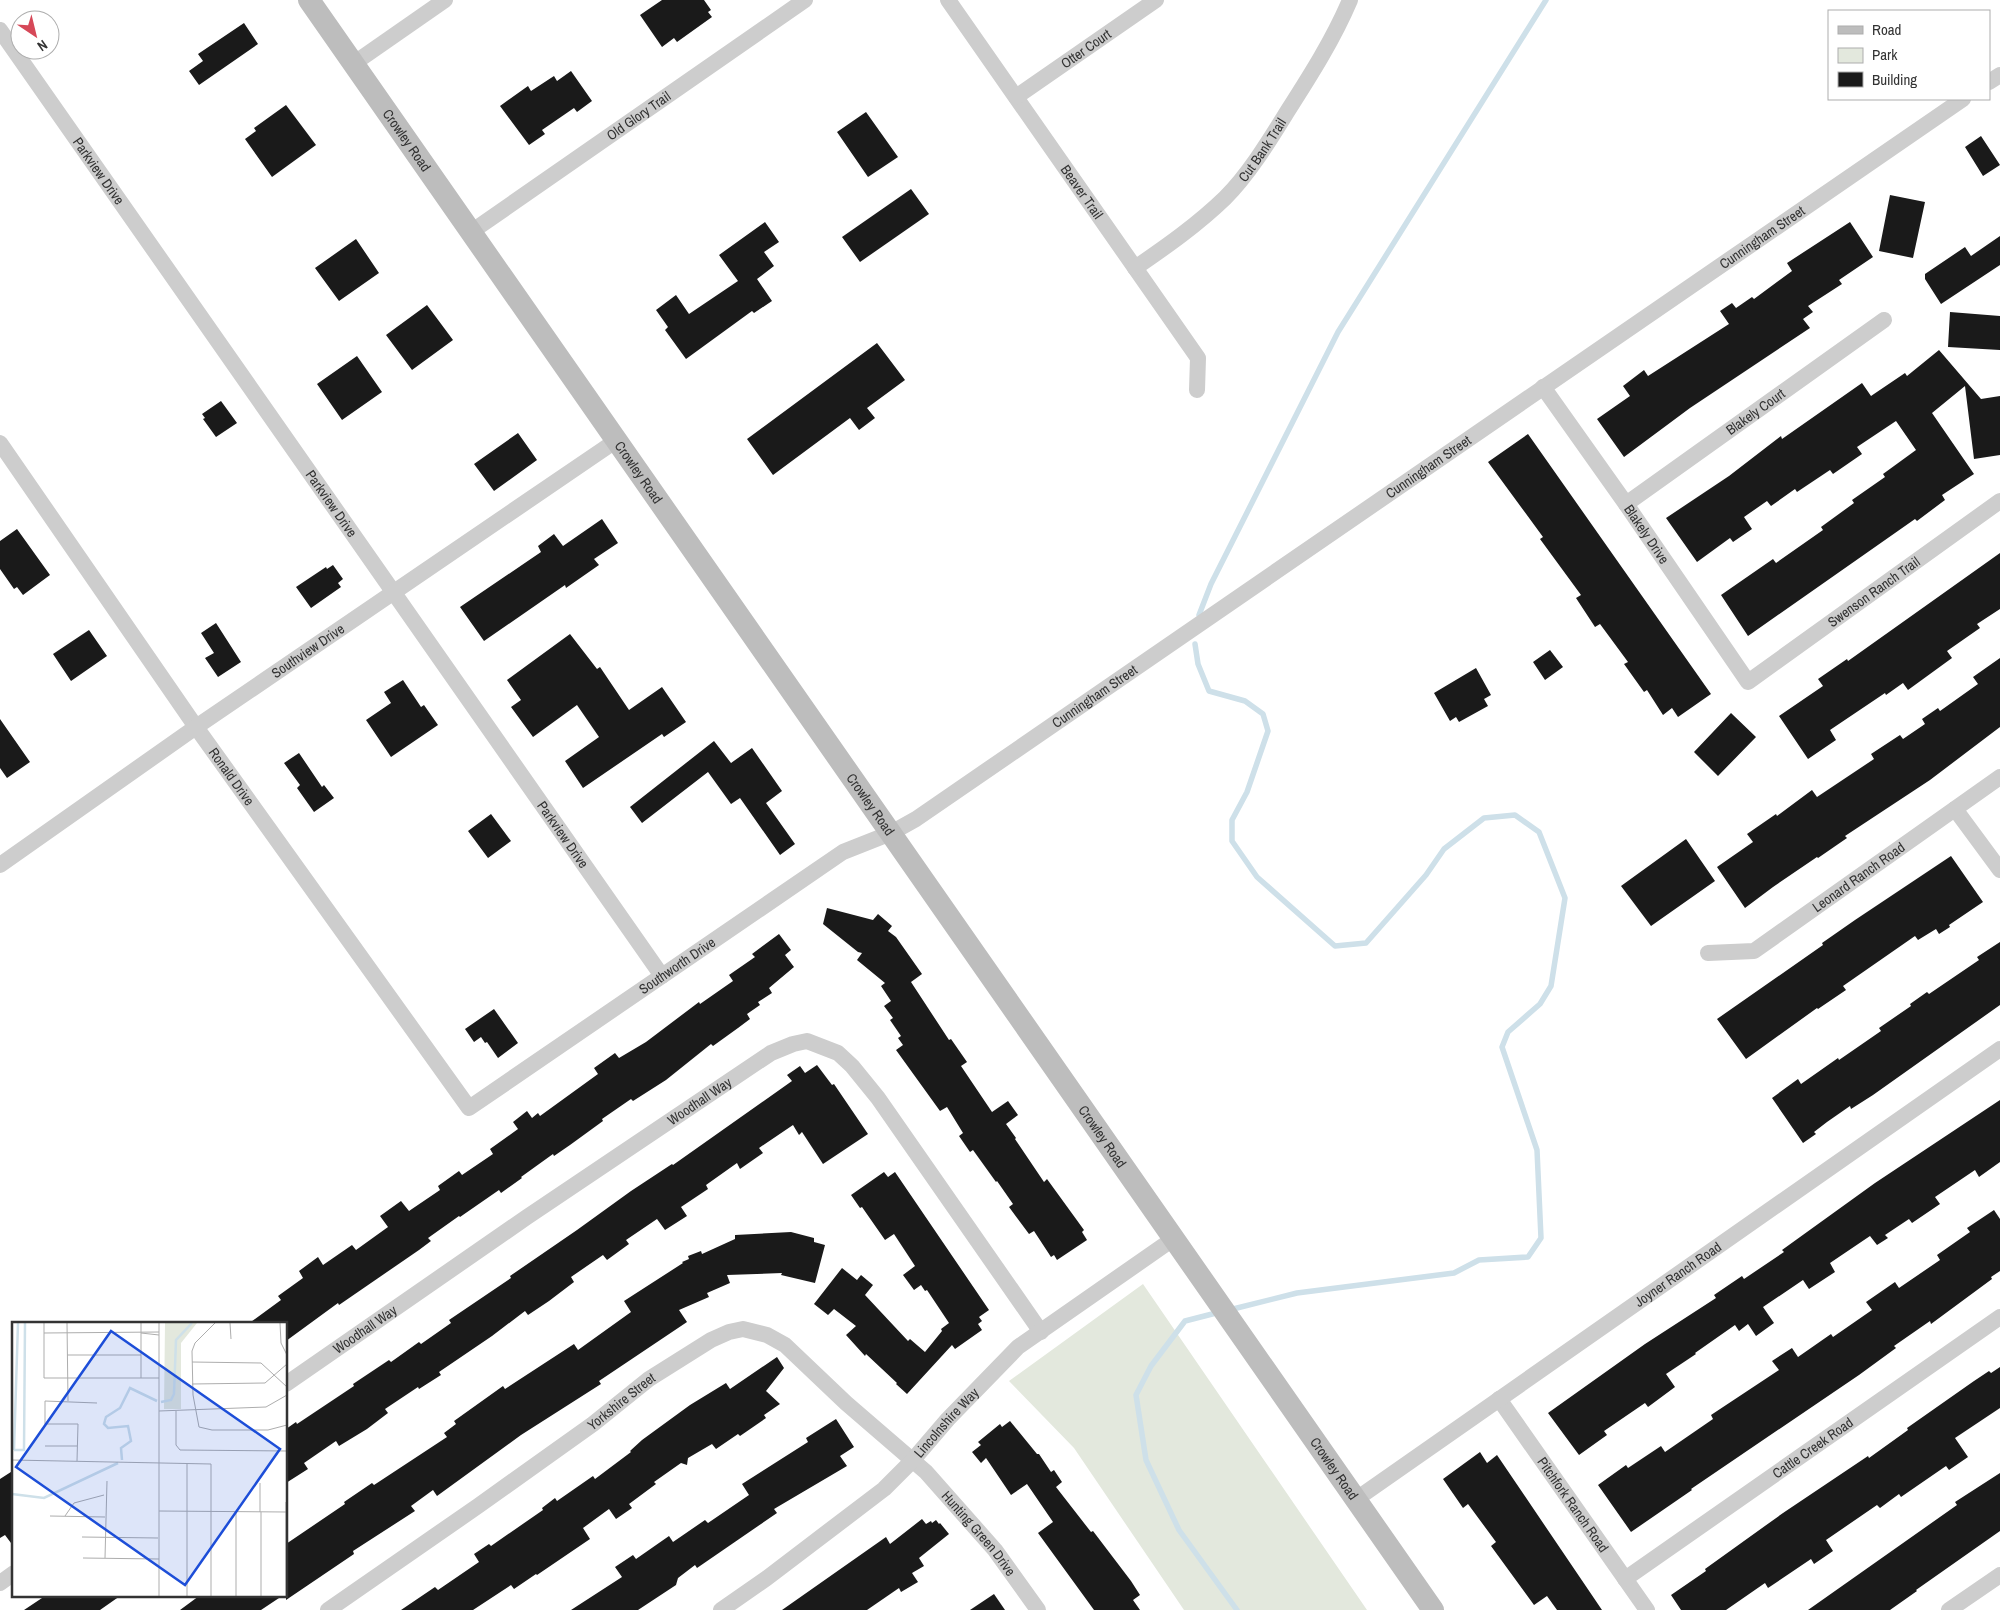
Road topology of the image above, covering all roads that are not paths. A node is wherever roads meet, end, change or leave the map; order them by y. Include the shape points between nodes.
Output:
1 (309, 0) edge
2 (445, 0) edge
3 (805, 0) edge
4 (948, 0) edge
5 (1156, 0) edge
6 (1350, 0) edge
7 (0, 30) edge
8 (353, 64) junction
9 (1016, 97) junction
10 (1962, 100) edge
11 (471, 232) junction
12 (1135, 268) junction
13 (1884, 320) dead end
14 (1544, 387) junction
15 (1197, 390) dead end
16 (617, 440) junction
17 (0, 443) edge
18 (2000, 501) edge
19 (1626, 504) junction
20 (393, 592) junction
21 (1748, 682) joint
22 (196, 727) junction
23 (2000, 777) edge
24 (1955, 809) junction
25 (891, 833) junction
26 (0, 864) edge
27 (2000, 870) edge
28 (1708, 953) dead end
29 (662, 976) junction
30 (2000, 1049) edge
31 (468, 1108) joint
32 (1173, 1239) junction
33 (2000, 1317) edge
34 (1040, 1332) junction
35 (288, 1383) edge
36 (1499, 1399) junction
37 (912, 1461) junction
38 (1356, 1500) junction
39 (12, 1574) edge
40 (2000, 1575) edge
41 (1625, 1579) junction
42 (0, 1583) edge
43 (328, 1610) edge
44 (721, 1610) edge
45 (1038, 1610) edge
46 (1433, 1610) edge
47 (1647, 1610) edge
48 (1949, 1610) edge

1 - 8 main road, Crowley Road
2 - 8 street
3 - 11 street, Old Glory Trail
4 - 9 street, Beaver Trail
5 - 9 street, Otter Court
6 - 12 street, Cut Bank Trail via 1338,30 1313,72 1265,148 1226,197 1192,229
7 - 20 street, Parkview Drive
8 - 11 main road, Crowley Road
9 - 12 street, Beaver Trail
10 - 14 street, Cunningham Street
11 - 16 main road, Crowley Road
12 - 15 street, Beaver Trail via 1198,358
13 - 19 street, Blakely Court
14 - 19 street, Blakely Drive
14 - 25 street, Cunningham Street via 916,819
16 - 20 street, Southview Drive
16 - 25 main road, Crowley Road
17 - 22 street, Ronald Drive
18 - 21 street, Swenson Ranch Trail
19 - 21 street, Blakely Drive
20 - 22 street, Southview Drive
20 - 29 street, Parkview Drive
22 - 26 street, Southview Drive
22 - 31 street, Ronald Drive
23 - 24 street, Leonard Ranch Road
24 - 27 street
24 - 28 street, Leonard Ranch Road via 1754,951
25 - 29 street, Southworth Drive via 843,852
25 - 32 main road, Crowley Road
29 - 31 street, Southworth Drive
30 - 36 street, Joyner Ranch Road
32 - 34 street, Lincolnshire Way
32 - 38 main road, Crowley Road
33 - 41 street, Cattle Creek Road
34 - 35 street, Woodhall Way via 878,1098 838,1053 807,1041 771,1053
34 - 37 street, Lincolnshire Way via 1018,1347 948,1418
36 - 38 street, Joyner Ranch Road
36 - 41 street, Pitchfork Ranch Road
37 - 43 street, Yorkshire Street via 785,1345 767,1335 743,1330 729,1332 649,1379 593,1424
37 - 44 street, Lincolnshire Way via 884,1489
37 - 45 street, Hunting Green Drive via 926,1472 995,1550
38 - 46 main road, Crowley Road
39 - 42 street
40 - 48 street
41 - 47 street, Pitchfork Ranch Road

